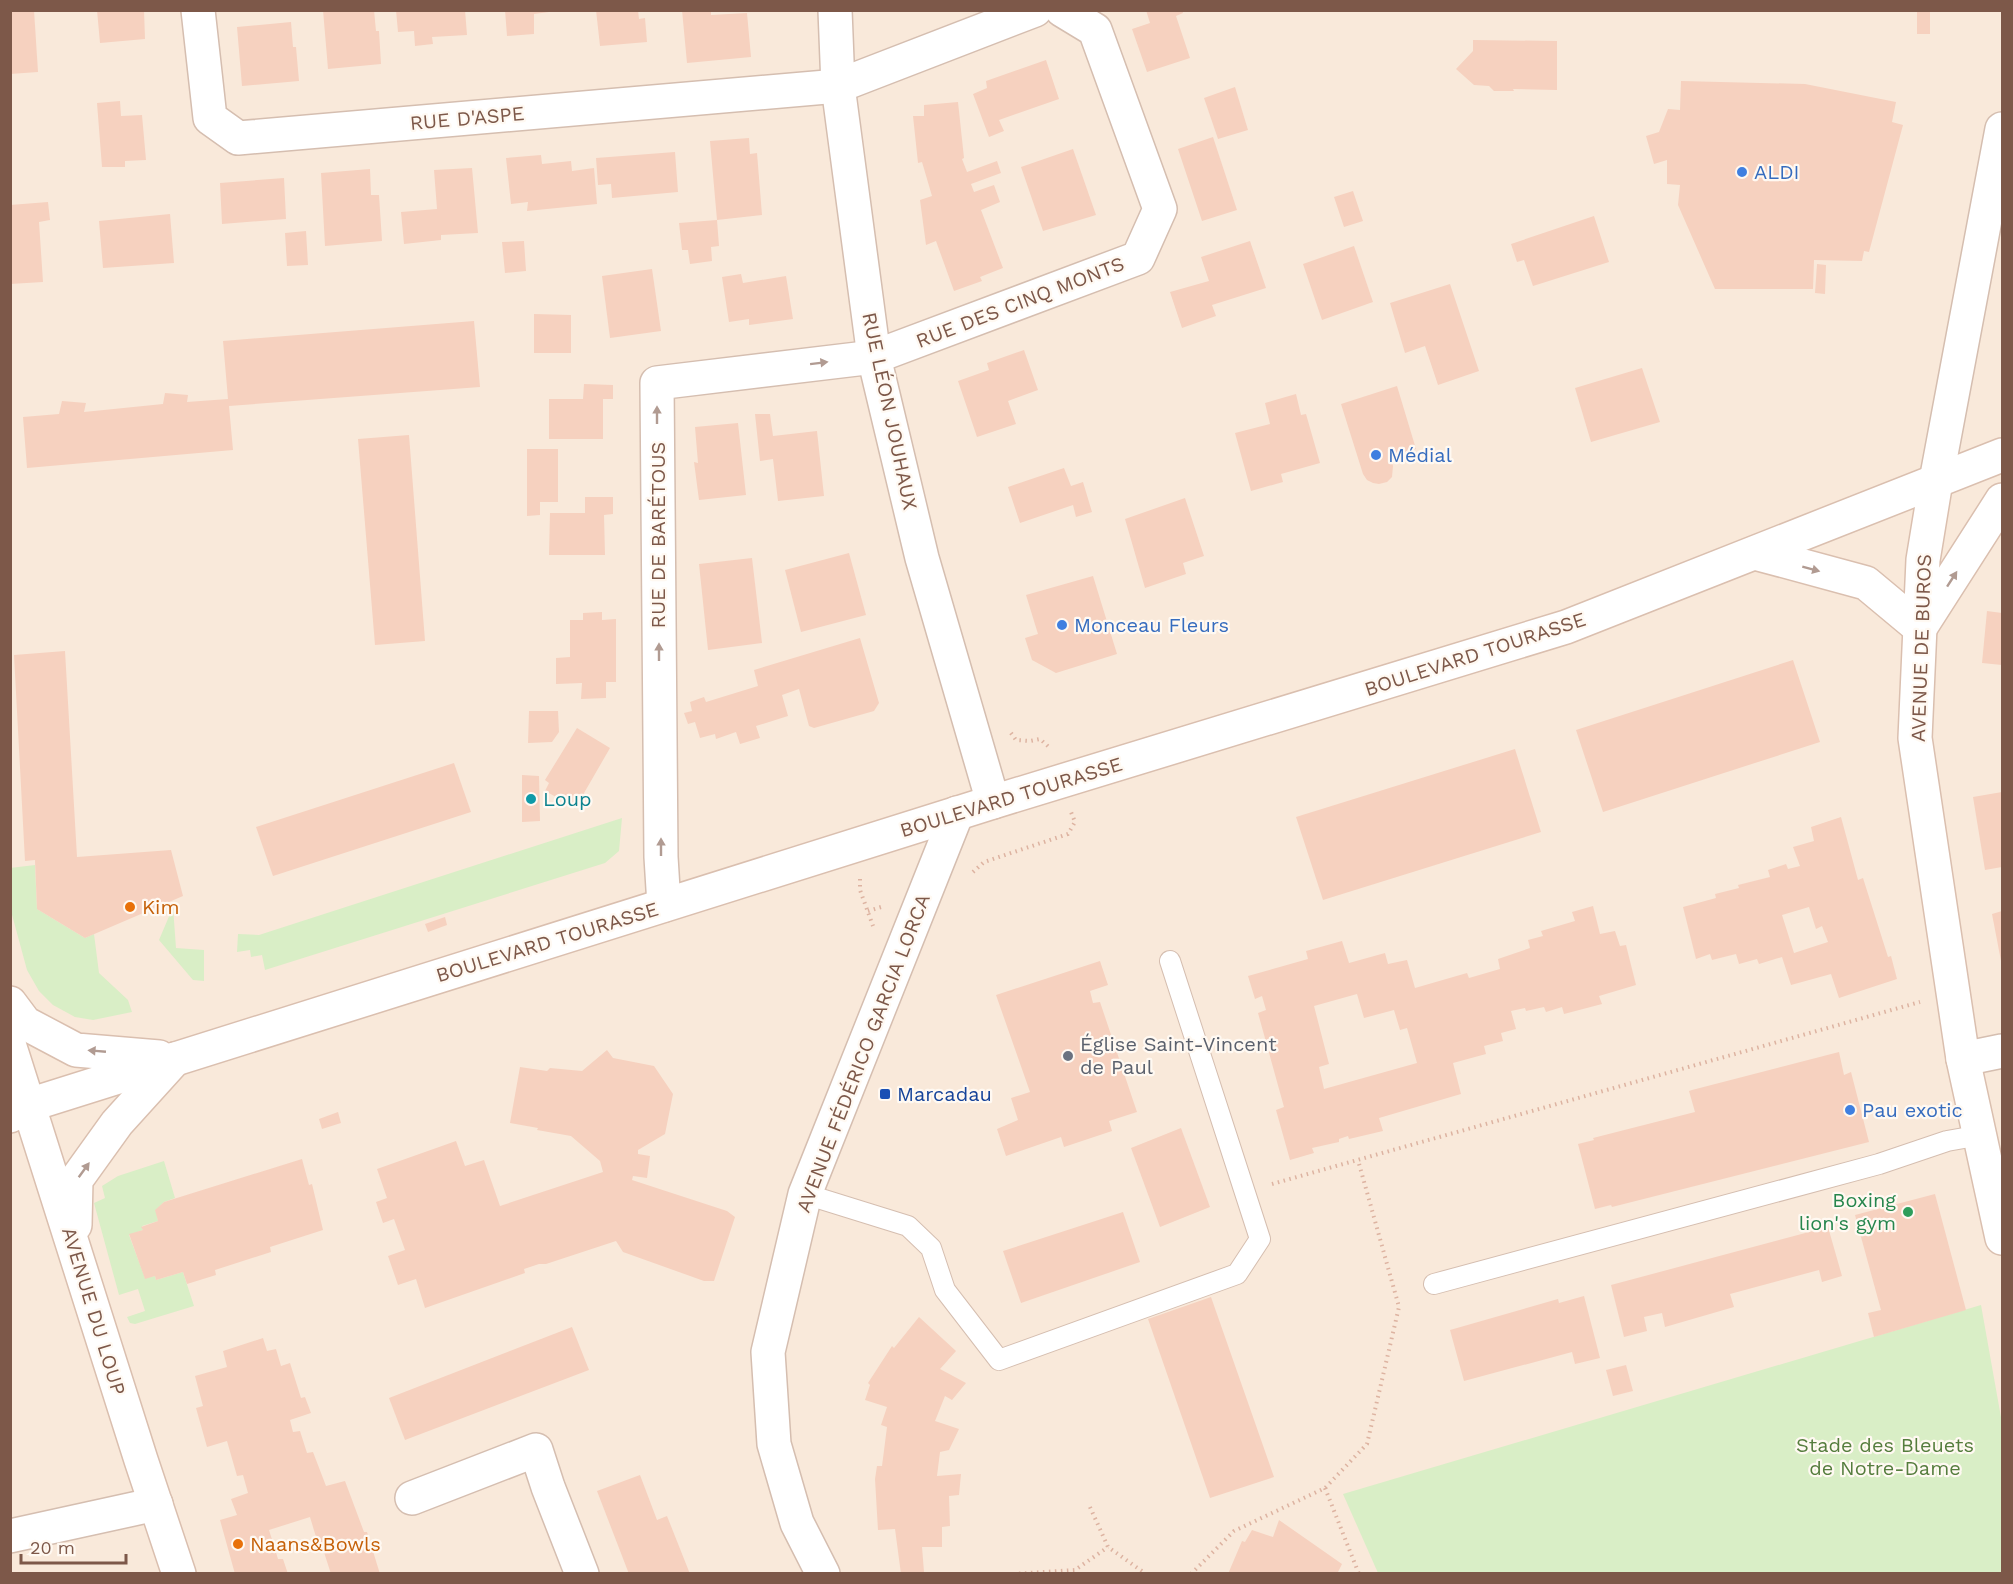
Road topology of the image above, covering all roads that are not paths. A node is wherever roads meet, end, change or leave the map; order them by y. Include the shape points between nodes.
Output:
1 (198, 10) edge
2 (834, 10) edge
3 (1035, 10) edge
4 (1062, 10) edge
5 (838, 86) junction
6 (2002, 129) edge
7 (874, 357) junction
8 (2002, 455) edge
9 (1936, 481) junction
10 (2002, 501) edge
11 (1755, 553) junction
12 (1920, 628) junction
13 (993, 802) junction
14 (957, 813) junction
15 (664, 905) junction
16 (1170, 961) dead end
17 (10, 1003) edge
18 (10, 1047) edge
19 (2002, 1051) edge
20 (176, 1058) junction
21 (1963, 1059) junction
22 (20, 1110) edge
23 (1981, 1135) junction
24 (805, 1194) junction
25 (2002, 1238) edge
26 (74, 1247) junction
27 (1434, 1284) dead end
28 (411, 1498) dead end
29 (156, 1504) junction
30 (10, 1536) edge
31 (179, 1574) edge
32 (582, 1574) edge
33 (823, 1574) edge

1 - 5 street, RUE D'ASPE via 210,118 238,138
2 - 5 street, RUE LÉON JOUHAUX
3 - 5 street
4 - 7 street, RUE DES CINQ MONTS via 1095,30 1160,209 1138,258
5 - 7 street, RUE LÉON JOUHAUX
6 - 9 street, AVENUE DE BUROS
7 - 13 street, RUE LÉON JOUHAUX via 922,558
15 -> 7 street, RUE DE BARÉTOUS via 657,383
8 - 9 street, BOULEVARD TOURASSE
9 - 11 street, BOULEVARD TOURASSE
9 - 12 street, AVENUE DE BUROS via 1925,545
12 -> 10 street
11 -> 12 street via 1866,583
11 - 13 street, BOULEVARD TOURASSE via 1566,627
12 - 21 street, AVENUE DE BUROS via 1915,738
13 - 14 street, BOULEVARD TOURASSE
14 - 15 street, BOULEVARD TOURASSE
14 - 24 street, AVENUE FÉDÉRICO GARCIA LORCA
15 - 20 street, BOULEVARD TOURASSE
16 - 24 lane via 1260,1239 1237,1274 999,1360 945,1290 931,1248 908,1226
20 -> 17 street via 76,1050 25,1023
18 - 22 street, AVENUE DU LOUP
19 - 21 street
20 - 22 street, BOULEVARD TOURASSE
26 -> 20 street via 76,1180 117,1123
21 - 23 street, AVENUE DE BUROS
22 - 26 street, AVENUE DU LOUP
23 - 25 street, AVENUE DE BUROS
23 - 27 lane via 1947,1141 1879,1164
24 - 33 street, AVENUE FÉDÉRICO GARCIA LORCA via 768,1352 774,1444 797,1523
26 - 29 street, AVENUE DU LOUP
28 - 32 street via 536,1450
29 - 30 street
29 - 31 street, AVENUE DU LOUP

